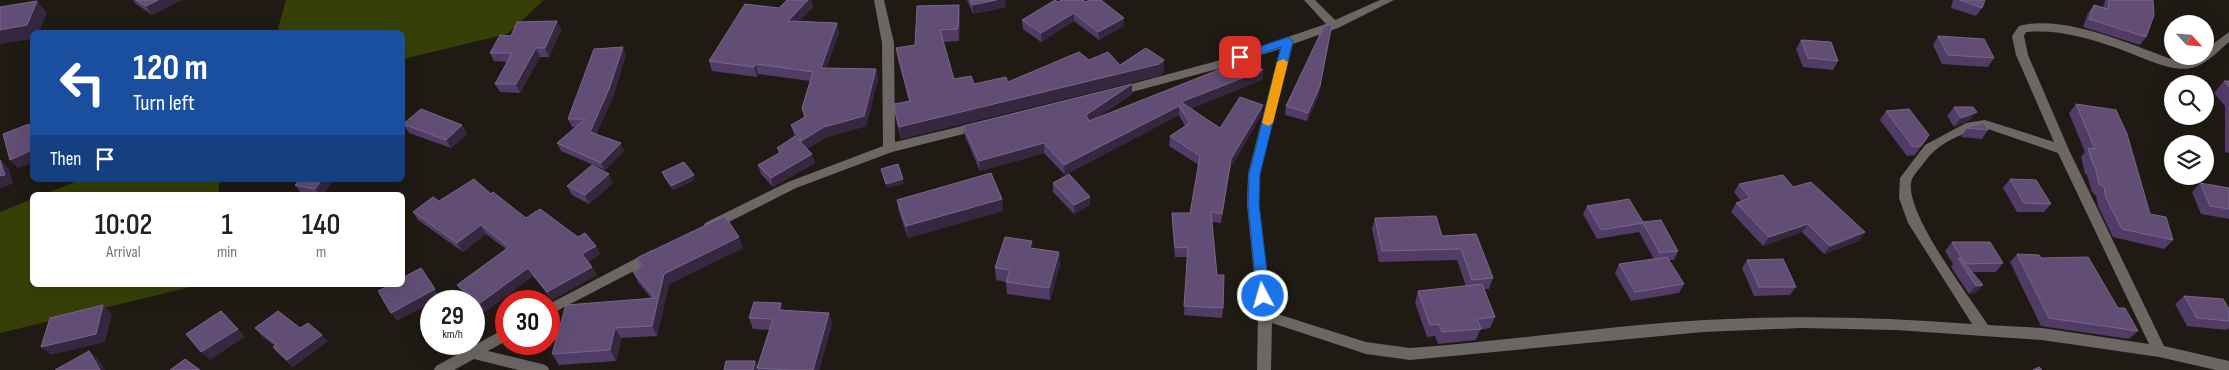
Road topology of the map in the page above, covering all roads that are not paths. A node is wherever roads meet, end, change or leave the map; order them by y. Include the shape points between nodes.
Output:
1 (880, 0) edge
2 (1309, 0) edge
3 (1389, 0) edge
4 (1334, 25) junction
5 (2229, 36) edge
6 (1288, 41) junction
7 (2214, 48) edge
8 (2164, 61) edge
9 (1106, 94) edge
10 (993, 122) edge
11 (889, 148) junction
12 (2062, 150) junction
13 (700, 230) edge
14 (667, 248) edge
15 (560, 304) edge
16 (1265, 315) junction
17 (1984, 330) junction
18 (2159, 351) junction
19 (470, 355) edge
20 (482, 355) edge
21 (2229, 367) edge
22 (441, 370) edge
23 (542, 370) edge
24 (1264, 370) edge

1 - 11 street via 888,43
2 - 4 street
3 - 4 street
4 - 6 street
5 - 7 street
6 - 9 street via 1191,73
6 - 16 street via 1254,174 1253,204
8 - 12 street via 2062,29 2038,26 2023,29 2018,36 2022,55
10 - 11 street
11 - 13 street via 792,186
12 - 17 street via 1985,124 1966,127 1929,148 1906,178 1905,198 1914,223
12 - 18 street
14 - 15 street
16 - 17 street via 1366,348 1410,354 1703,326 1801,322
16 - 24 street
17 - 18 street via 2042,334
18 - 21 street
19 - 22 street
20 - 23 street

